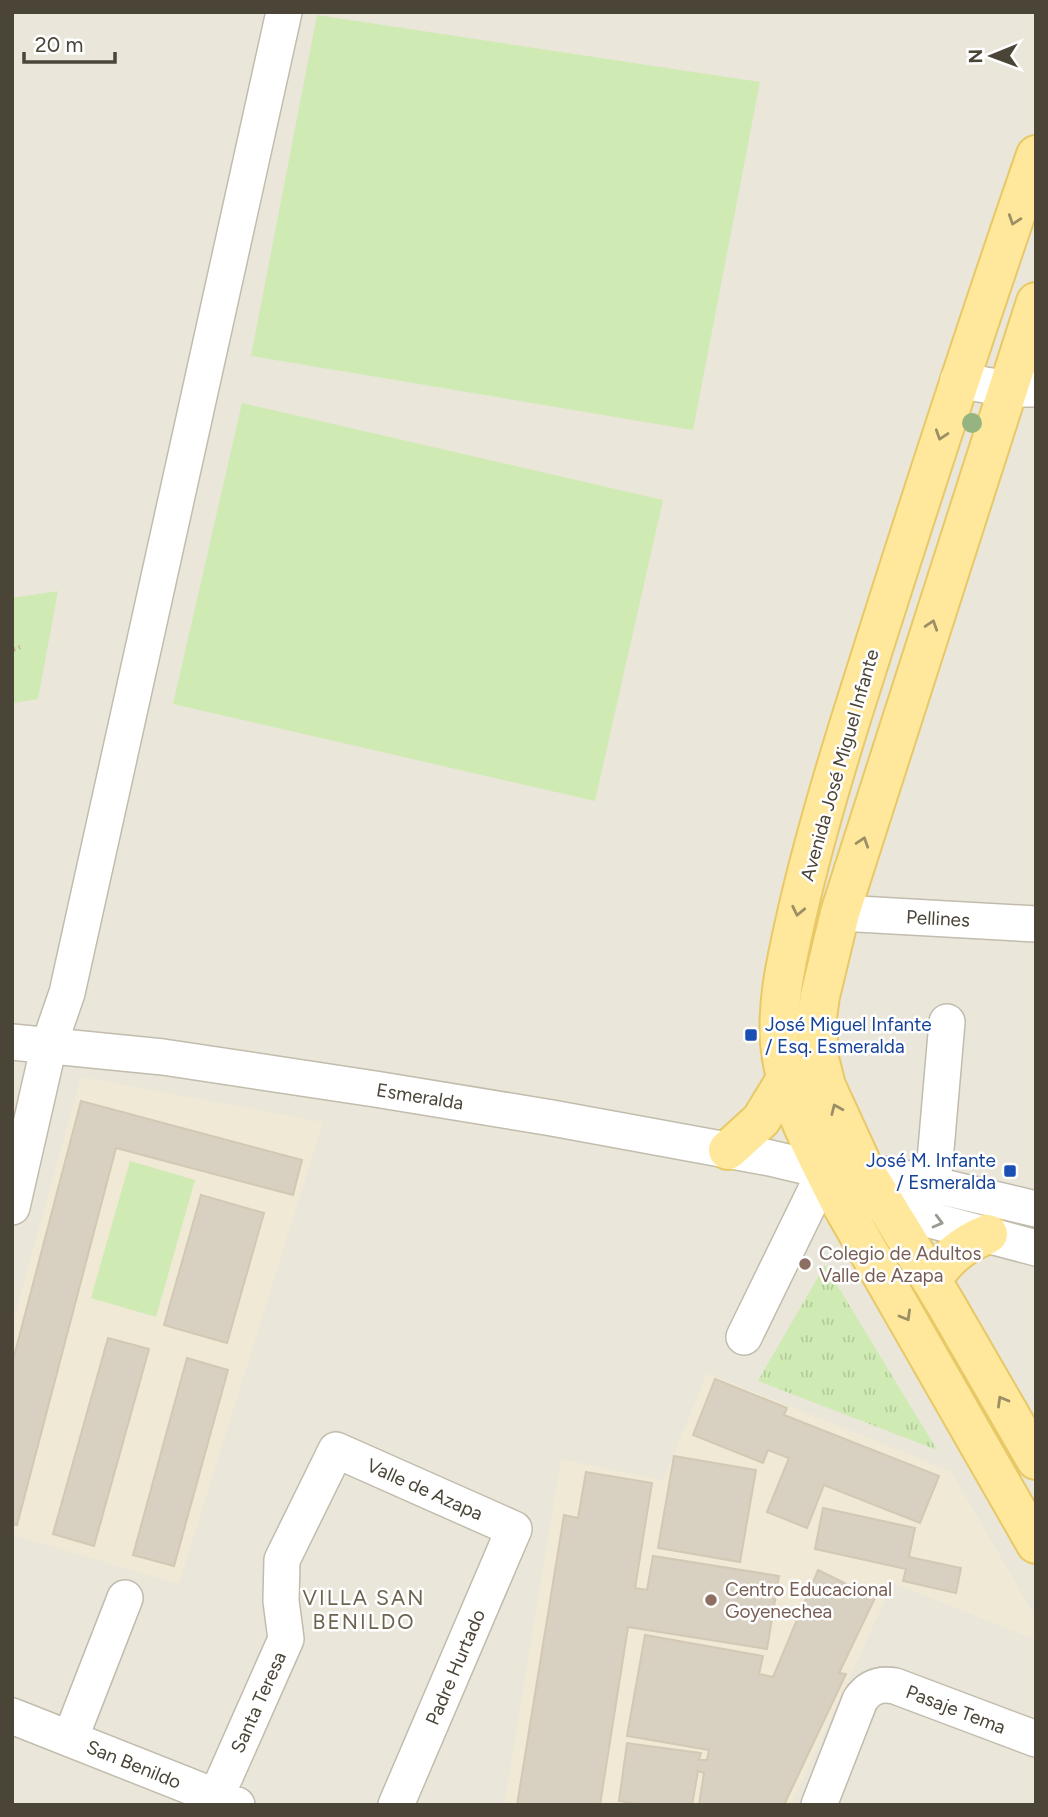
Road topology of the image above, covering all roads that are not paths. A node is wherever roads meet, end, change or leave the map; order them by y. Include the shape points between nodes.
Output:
1 (284, 12) edge
2 (1036, 155) edge
3 (1036, 302) edge
4 (958, 380) junction
5 (1021, 389) edge
6 (840, 913) junction
7 (1036, 924) edge
8 (947, 1023) dead end
9 (12, 1042) edge
10 (49, 1045) junction
11 (786, 1079) junction
12 (727, 1150) junction
13 (825, 1171) junction
14 (865, 1171) junction
15 (933, 1184) junction
16 (12, 1207) edge
17 (889, 1209) junction
18 (1036, 1209) edge
19 (988, 1234) junction
20 (1036, 1248) edge
21 (932, 1280) junction
22 (744, 1337) dead end
23 (336, 1450) joint
24 (1036, 1460) edge
25 (514, 1528) joint
26 (1036, 1544) edge
27 (125, 1598) dead end
28 (12, 1716) edge
29 (69, 1739) junction
30 (1036, 1739) edge
31 (227, 1801) edge
32 (396, 1805) edge
33 (819, 1805) edge

1 - 10 street via 70,979
2 -> 4 main road, Avenida José Miguel Infante
3 - 5 main road
4 - 5 street
4 -> 11 main road, Avenida José Miguel Infante via 808,863 779,1011
6 -> 5 main road
6 - 7 street, Pellines
14 -> 6 main road via 826,1086 819,1058 820,996
8 - 15 street
9 - 10 street, Esmeralda
10 - 12 street, Esmeralda via 375,1089
10 - 16 street
11 - 12 main road via 761,1120
11 - 13 main road, Avenida José Miguel Infante
12 - 13 street, Esmeralda
13 - 14 street, Esmeralda
13 - 17 street, Esmeralda
13 - 22 street
13 -> 26 main road, Avenida José Miguel Infante
14 - 15 street, Esmeralda
14 - 17 main road
15 - 18 street, Esmeralda
17 -> 19 street, Esmeralda
17 - 21 main road
19 - 20 street, Esmeralda
19 - 21 main road via 951,1255
24 -> 21 main road
23 - 25 street, Valle de Azapa
23 - 31 street, Santa Teresa via 282,1560 286,1639
25 - 32 street, Padre Hurtado
27 - 29 street, San Benildo
28 - 29 street, San Benildo
29 - 31 street, San Benildo
30 - 33 street, Pasaje Tema via 895,1686 875,1686 860,1700

